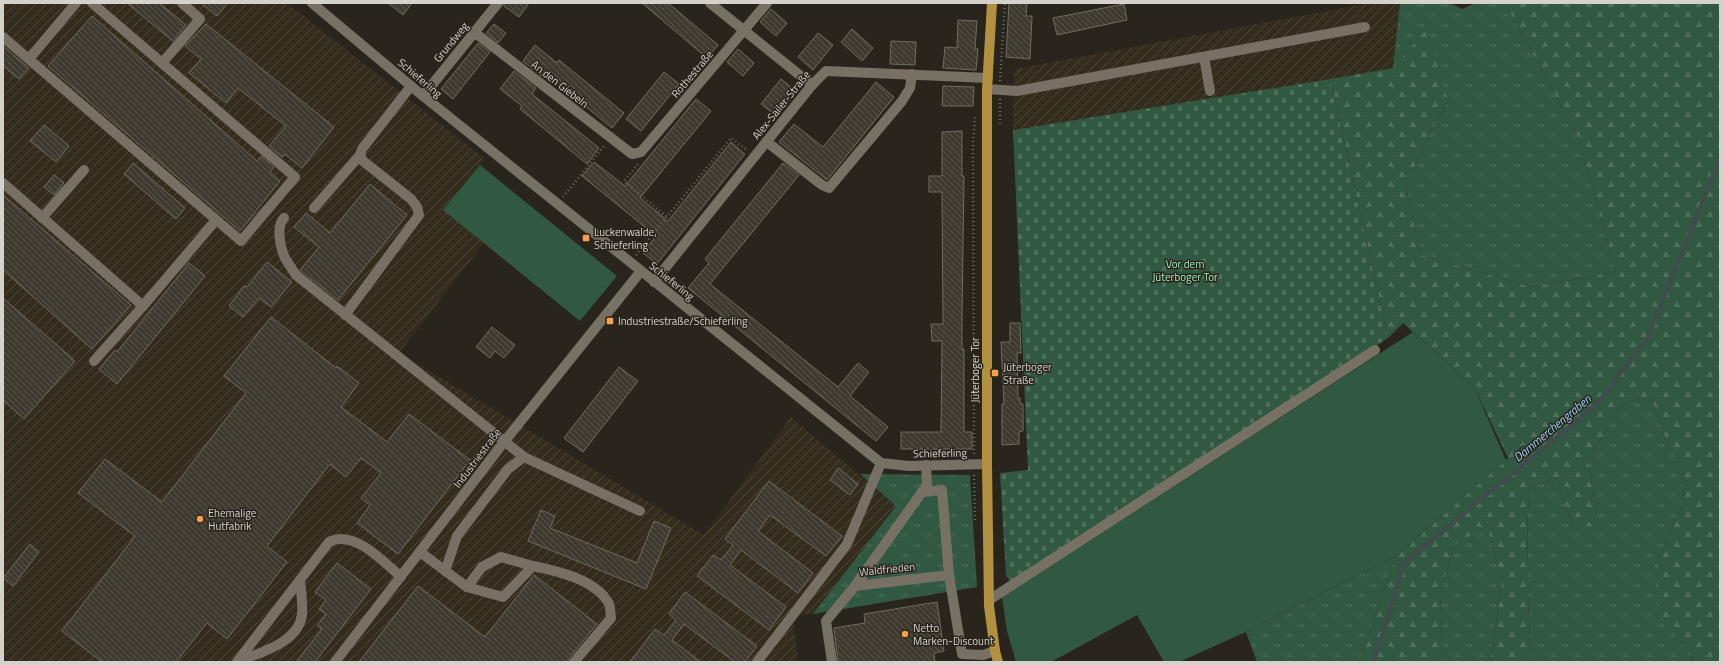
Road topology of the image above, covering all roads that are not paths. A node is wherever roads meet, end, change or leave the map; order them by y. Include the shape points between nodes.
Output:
1 (76, 3) edge
2 (92, 3) edge
3 (182, 3) edge
4 (312, 3) edge
5 (498, 3) edge
6 (710, 3) edge
7 (767, 3) edge
8 (992, 3) edge
9 (1365, 27) dead end
10 (744, 31) junction
11 (474, 32) junction
12 (3, 37) edge
13 (1204, 57) junction
14 (28, 59) junction
15 (162, 63) junction
16 (912, 74) junction
17 (988, 78) junction
18 (812, 85) junction
19 (411, 86) junction
20 (987, 89) junction
21 (1210, 91) dead end
22 (423, 96) junction
23 (767, 142) junction
24 (634, 154) joint
25 (360, 155) junction
26 (84, 170) dead end
27 (3, 183) edge
28 (314, 208) dead end
29 (42, 218) junction
30 (284, 218) dead end
31 (216, 220) junction
32 (641, 271) junction
33 (654, 282) junction
34 (143, 306) junction
35 (344, 315) junction
36 (1375, 350) dead end
37 (94, 361) dead end
38 (504, 442) junction
39 (524, 457) junction
40 (881, 463) junction
41 (987, 464) junction
42 (926, 465) junction
43 (922, 492) junction
44 (640, 511) dead end
45 (420, 552) junction
46 (533, 566) junction
47 (445, 571) junction
48 (949, 575) junction
49 (401, 577) junction
50 (300, 580) junction
51 (855, 586) junction
52 (467, 587) junction
53 (989, 600) junction
54 (995, 650) junction
55 (237, 662) edge
56 (335, 662) edge
57 (574, 662) edge
58 (757, 662) edge
59 (832, 662) edge
60 (998, 662) edge

1 - 14 street
2 - 15 street
3 - 15 street via 200,18
4 - 19 street, Schieferling
5 - 11 street, Grundweg
6 - 10 street
7 - 10 street, Rothestraße
8 - 17 main road
9 - 13 street
10 - 18 street
10 - 24 street, Rothestraße via 641,152
11 - 22 street, Grundweg
11 - 24 street, An den Giebeln
12 - 14 street
13 - 20 street via 1017,91
13 - 21 street
14 - 31 street
15 - 31 street via 295,177 241,241
16 - 17 street, Alex-Sailer-Straße
16 - 18 street, Alex-Sailer-Straße via 831,70 821,74
16 - 23 street via 910,88 902,101 829,188
17 - 20 main road, Jüterboger Tor
18 - 23 street, Alex-Sailer-Straße
19 - 22 street, Schieferling
19 - 25 street
20 - 41 main road, Jüterboger Tor
22 - 32 street, Schieferling
23 - 33 street, Alex-Sailer-Straße
25 - 28 street
25 - 35 street via 363,161 411,200 419,215
26 - 29 street
27 - 29 street
29 - 34 street
30 - 35 street via 281,221 280,239 284,256 296,275
31 - 34 street
32 - 33 street, Schieferling
32 - 38 street, Industriestraße
33 - 40 street, Schieferling
34 - 37 street
35 - 38 street
36 - 53 street
38 - 39 street
38 - 45 street, Industriestraße
39 - 44 street
39 - 47 street via 508,469 457,536
40 - 42 street, Schieferling
40 - 58 street via 847,544
41 - 42 street, Schieferling
41 - 53 main road, Jüterboger Tor
42 - 43 street, Waldfrieden via 927,484
43 - 48 street via 942,490
43 - 51 street, Waldfrieden
45 - 47 street
45 - 49 street, Industriestraße
46 - 52 street via 502,557 482,567
46 - 52 street via 503,597
46 - 57 street via 558,572 594,587 609,603 611,618
47 - 52 street
48 - 51 street, Waldfrieden
48 - 54 street via 962,654 983,655
49 - 50 street via 358,543 338,539 329,542
49 - 56 street, Industriestraße
50 - 55 street
50 - 55 street via 302,616 298,627 274,646
51 - 59 street via 826,621
53 - 54 main road, Jüterboger Tor
54 - 60 main road, Jüterboger Tor

